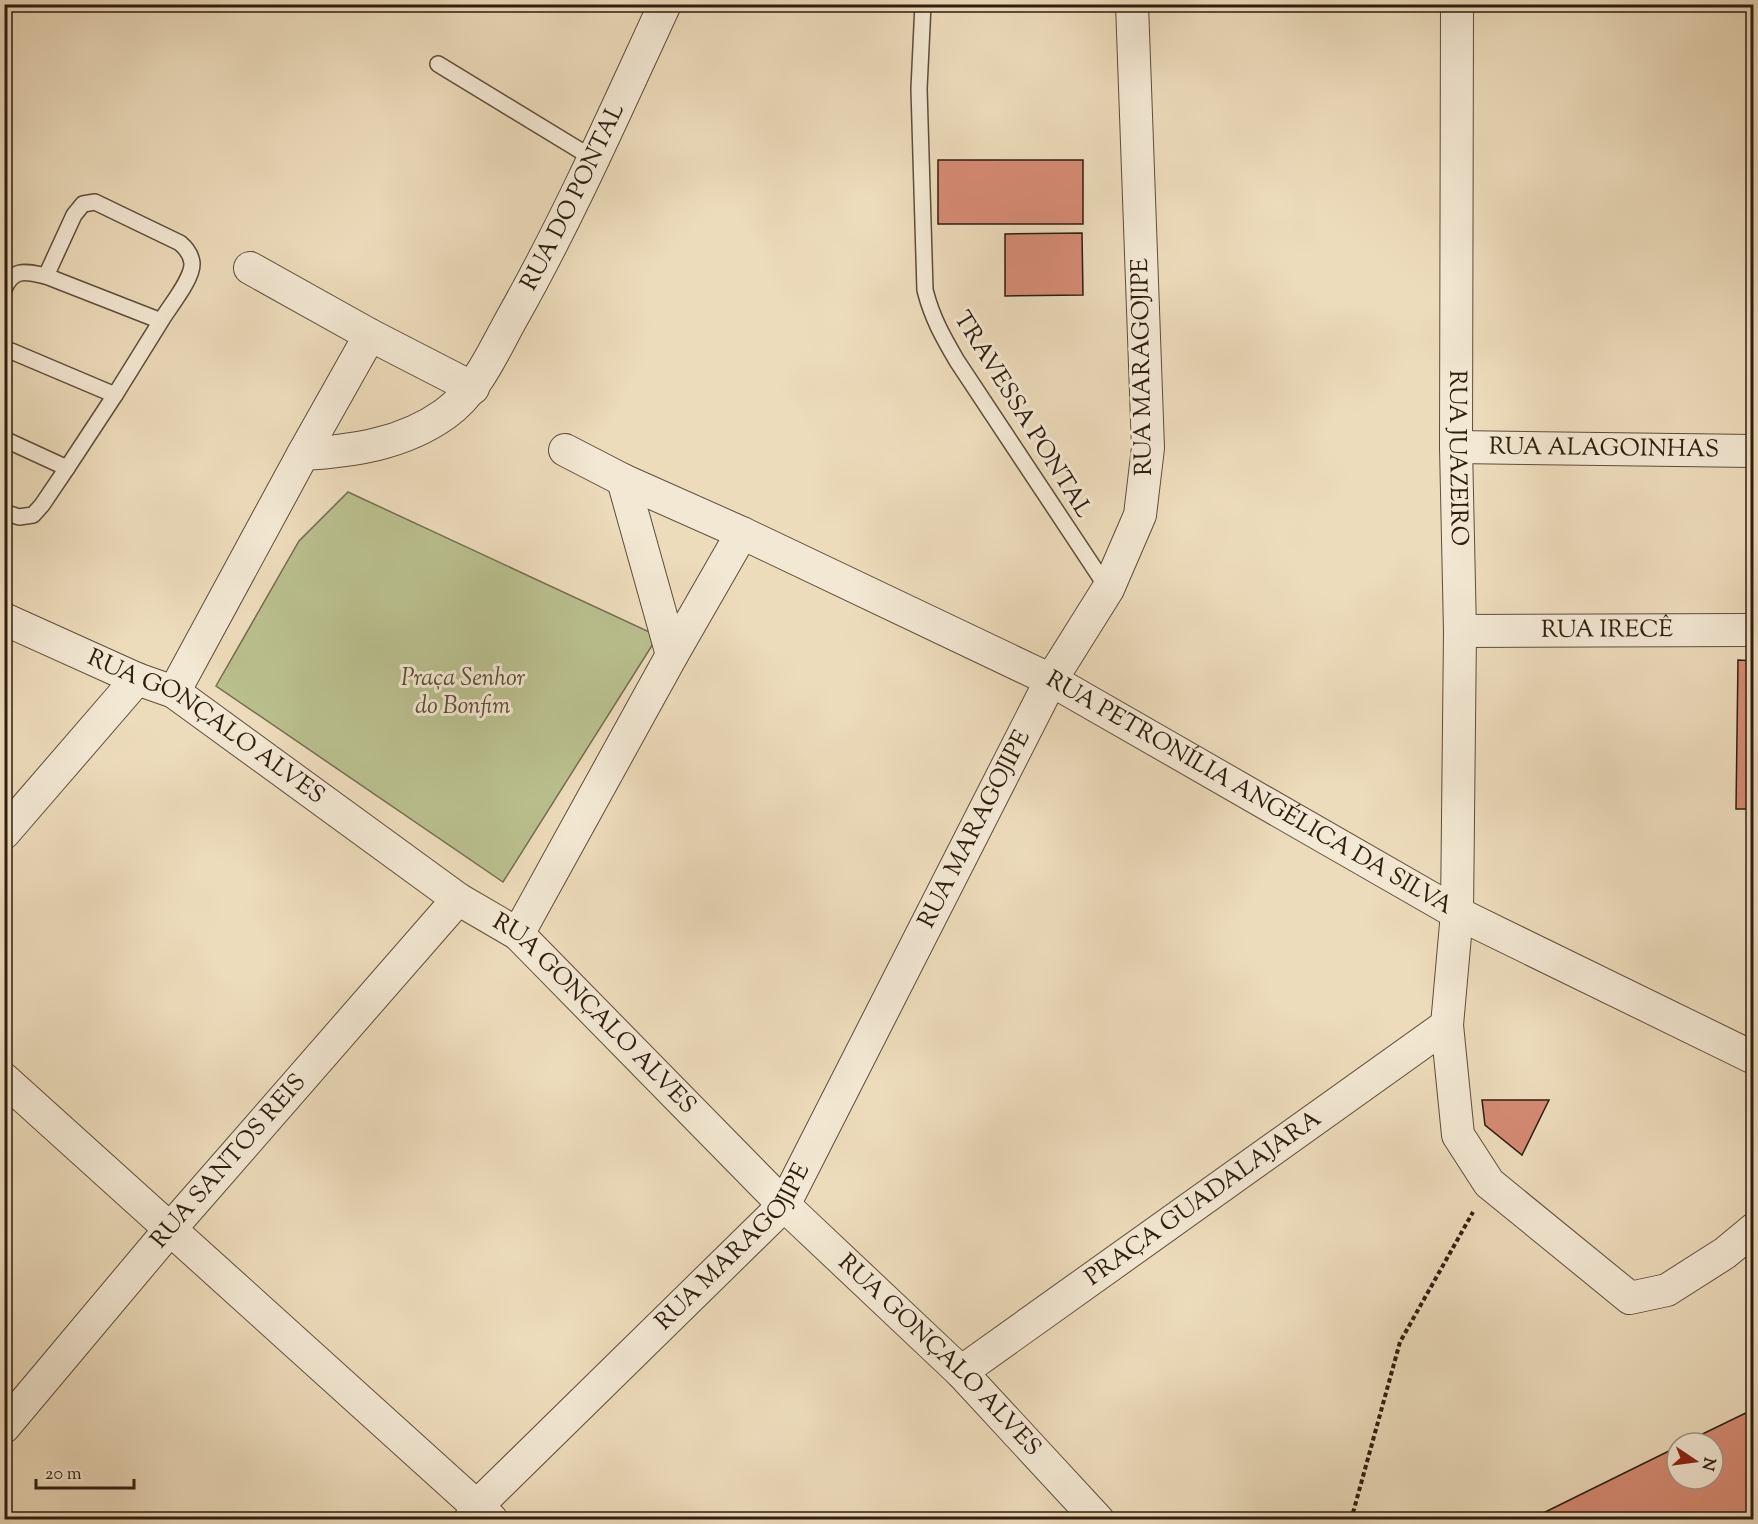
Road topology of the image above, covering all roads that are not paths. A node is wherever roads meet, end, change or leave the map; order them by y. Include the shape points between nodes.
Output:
1 (665, 4) edge
2 (923, 4) edge
3 (1132, 4) edge
4 (1457, 4) edge
5 (438, 64) dead end
6 (594, 159) junction
7 (250, 268) dead end
8 (46, 276) junction
9 (4, 289) edge
10 (160, 321) junction
11 (370, 335) junction
12 (4, 348) edge
13 (473, 388) junction
14 (115, 395) junction
15 (4, 439) edge
16 (1456, 447) junction
17 (565, 450) dead end
18 (1754, 451) edge
19 (303, 454) junction
20 (67, 468) junction
21 (623, 480) junction
22 (4, 512) edge
23 (742, 533) junction
24 (1108, 589) junction
25 (4, 619) edge
26 (1754, 630) edge
27 (1460, 631) junction
28 (672, 655) junction
29 (137, 679) junction
30 (1051, 681) junction
31 (174, 692) junction
32 (4, 833) edge
33 (458, 899) junction
34 (1457, 913) junction
35 (518, 934) junction
36 (1447, 1025) junction
37 (1754, 1058) edge
38 (4, 1079) edge
39 (784, 1205) junction
40 (171, 1228) junction
41 (1754, 1229) edge
42 (961, 1372) junction
43 (4, 1427) edge
44 (479, 1515) edge
45 (1098, 1520) edge

1 - 6 street, RUA DO PONTAL
2 - 24 lane, TRAVESSA PONTAL via 919,89 925,290 930,309 957,362
3 - 24 street, RUA MARAGOJIPE via 1148,448 1140,515
4 - 16 street, RUA JUAZEIRO
5 - 6 lane
6 - 13 street, RUA DO PONTAL via 537,274
7 - 11 street
8 - 9 lane via 15,274
8 - 10 lane
8 - 10 lane via 74,215 83,204 96,202 188,250 190,274
10 - 14 lane
11 - 13 street
11 - 19 street
12 - 14 lane
13 - 19 street via 446,413 419,430 380,445
14 - 20 lane
15 - 20 lane
16 - 18 street, RUA ALAGOINHAS
16 - 27 street, RUA JUAZEIRO
17 - 21 street
19 - 31 street
20 - 22 lane via 33,515 20,517
21 - 23 street
21 - 28 street
23 - 28 street
23 - 30 street, RUA PETRONÍLIA ANGÉLICA DA SILVA
24 - 30 street, RUA MARAGOJIPE
25 - 29 street, RUA GONÇALO ALVES
26 - 27 street, RUA IRECÊ
27 - 34 street, RUA JUAZEIRO
28 - 35 street
29 - 31 street, RUA GONÇALO ALVES
29 - 32 street
30 - 34 street, RUA PETRONÍLIA ANGÉLICA DA SILVA
30 - 39 street, RUA MARAGOJIPE
31 - 33 street, RUA GONÇALO ALVES
33 - 35 street, RUA GONÇALO ALVES
33 - 40 street, RUA SANTOS REIS
34 - 36 street, RUA JUAZEIRO
34 - 37 street, RUA PETRONÍLIA ANGÉLICA DA SILVA
35 - 39 street, RUA GONÇALO ALVES
36 - 41 street, RUA JUAZEIRO via 1458,1135 1489,1183 1630,1298 1667,1290 1725,1253
36 - 42 street, PRAÇA GUADALAJARA
38 - 40 street
39 - 42 street, RUA GONÇALO ALVES
39 - 44 street, RUA MARAGOJIPE
40 - 43 street, RUA SANTOS REIS
40 - 44 street
42 - 45 street, RUA GONÇALO ALVES

